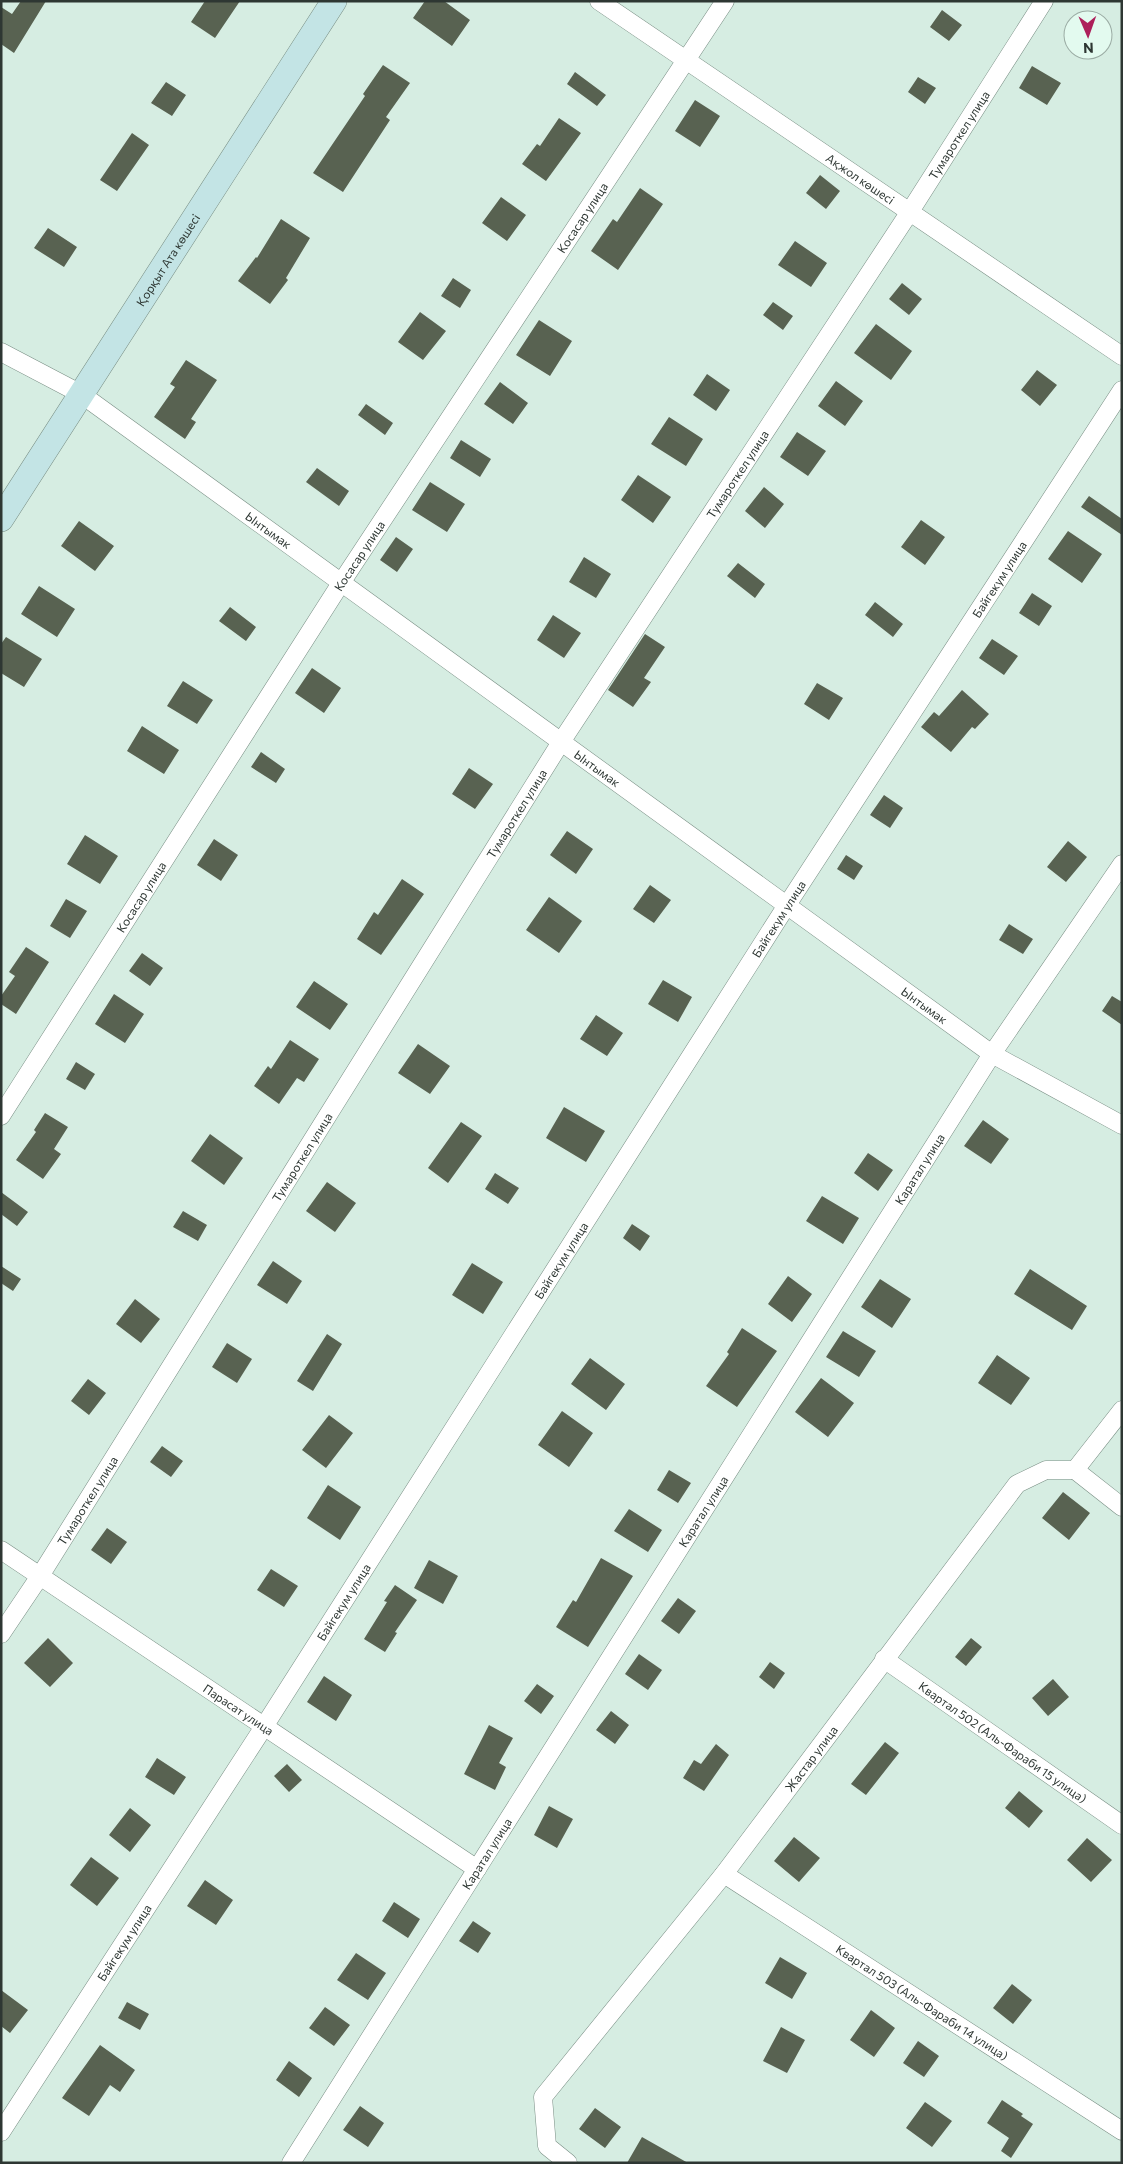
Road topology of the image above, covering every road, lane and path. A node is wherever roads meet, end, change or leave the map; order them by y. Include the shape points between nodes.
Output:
1 (334, 1) edge
2 (599, 1) edge
3 (725, 1) edge
4 (1044, 1) edge
5 (687, 61) junction
6 (909, 213) junction
7 (1, 352) edge
8 (1122, 356) edge
9 (1122, 390) edge
10 (81, 394) junction
11 (1, 519) edge
12 (341, 583) junction
13 (561, 742) junction
14 (1122, 864) edge
15 (787, 905) junction
16 (992, 1054) junction
17 (1, 1116) edge
18 (1122, 1125) edge
19 (1122, 1410) edge
20 (1075, 1470) junction
21 (1122, 1507) edge
22 (1, 1550) edge
23 (40, 1576) junction
24 (1, 1634) edge
25 (884, 1659) junction
26 (265, 1725) junction
27 (1122, 1825) edge
28 (477, 1869) junction
29 (724, 1874) junction
30 (1122, 2130) edge
31 (1, 2132) edge
32 (291, 2163) edge
33 (568, 2163) edge

1 - 10 main road, Қорқыт Ата көшесі
2 - 5 street, Ақжол көшесі
3 - 5 street, Косасар улица
4 - 6 street, Тумароткел улица
5 - 6 street, Ақжол көшесі
5 - 12 street, Косасар улица
6 - 8 street, Ақжол көшесі
6 - 13 street, Тумароткел улица
7 - 10 street, Ынтымак
9 - 15 street, Байгекум улица
10 - 11 main road, Қорқыт Ата көшесі
10 - 12 street, Ынтымак
12 - 13 street, Ынтымак
12 - 17 street, Косасар улица
13 - 15 street, Ынтымак
13 - 23 street, Тумароткел улица
14 - 16 street, Каратал улица
15 - 16 street, Ынтымак
15 - 26 street, Байгекум улица
16 - 18 street, Ынтымак
16 - 28 street, Каратал улица
19 - 20 street
20 - 21 street
20 - 25 street, Жастар улица via 1046,1470 1017,1484
22 - 23 street, Парасат улица
23 - 24 street, Тумароткел улица
23 - 26 street, Парасат улица
25 - 27 street, Квартал 502 (Аль-Фараби 15 улица)
25 - 29 street, Жастар улица
26 - 28 street, Парасат улица
26 - 31 street, Байгекум улица
28 - 32 street, Каратал улица
29 - 30 street, Квартал 503 (Аль-Фараби 14 улица)
29 - 33 street, Жастар улица via 543,2097 548,2146

